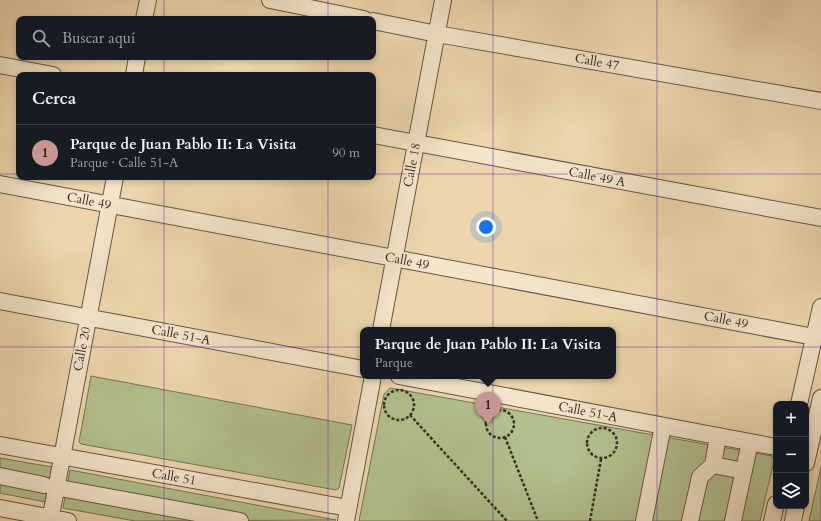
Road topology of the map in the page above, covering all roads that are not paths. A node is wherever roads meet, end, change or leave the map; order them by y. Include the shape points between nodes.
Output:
1 (148, 0) edge
2 (270, 0) edge
3 (444, 0) edge
4 (145, 16) edge
5 (349, 16) edge
6 (376, 22) edge
7 (437, 34) junction
8 (136, 60) edge
9 (0, 65) edge
10 (37, 72) edge
11 (134, 72) edge
12 (821, 101) edge
13 (376, 136) edge
14 (416, 143) junction
15 (114, 180) edge
16 (0, 184) edge
17 (109, 205) junction
18 (821, 218) edge
19 (395, 259) junction
20 (0, 301) edge
21 (821, 307) edge
22 (88, 317) junction
23 (383, 327) edge
24 (814, 337) junction
25 (360, 368) edge
26 (372, 379) edge
27 (415, 379) edge
28 (821, 398) edge
29 (800, 401) edge
30 (663, 426) junction
31 (718, 436) junction
32 (750, 442) junction
33 (0, 446) edge
34 (773, 446) edge
35 (809, 449) edge
36 (62, 457) junction
37 (657, 457) junction
38 (713, 465) junction
39 (744, 471) junction
40 (0, 476) edge
41 (44, 485) dead end
42 (65, 488) dead end
43 (0, 508) edge
44 (775, 509) edge
45 (795, 509) edge
46 (347, 515) edge
47 (50, 519) edge
48 (68, 521) edge
49 (240, 521) edge
50 (644, 521) edge
51 (656, 521) edge
52 (690, 521) edge
53 (733, 521) edge
54 (772, 521) edge
55 (793, 521) edge

1 - 4 street
2 - 5 street
3 - 7 street, Calle 18
6 - 7 street, Calle 47
7 - 12 street, Calle 47
7 - 14 street, Calle 18
8 - 11 street
9 - 10 street
13 - 14 street, Calle 49 A
14 - 18 street, Calle 49 A
14 - 19 street, Calle 18
15 - 17 street, Calle 20
16 - 17 street, Calle 49
17 - 19 street, Calle 49
17 - 22 street, Calle 20
19 - 23 street, Calle 18
19 - 24 street, Calle 49
20 - 22 street, Calle 51-A
21 - 24 street
22 - 25 street, Calle 51-A
22 - 36 street, Calle 20
24 - 29 street
26 - 46 street
27 - 30 street, Calle 51-A
28 - 35 street
30 - 31 street, Calle 51-A
30 - 37 street
31 - 32 street, Calle 51-A
31 - 38 street
32 - 34 street, Calle 51-A
32 - 39 street
33 - 36 street, Calle 51
36 - 46 street, Calle 51
36 - 47 street, Calle 20
37 - 50 street
37 - 51 street via 663,458 666,465
38 - 39 street
38 - 52 street via 700,477
39 - 53 street
40 - 41 street
42 - 49 street
43 - 47 street
44 - 54 street
45 - 55 street
47 - 48 street

